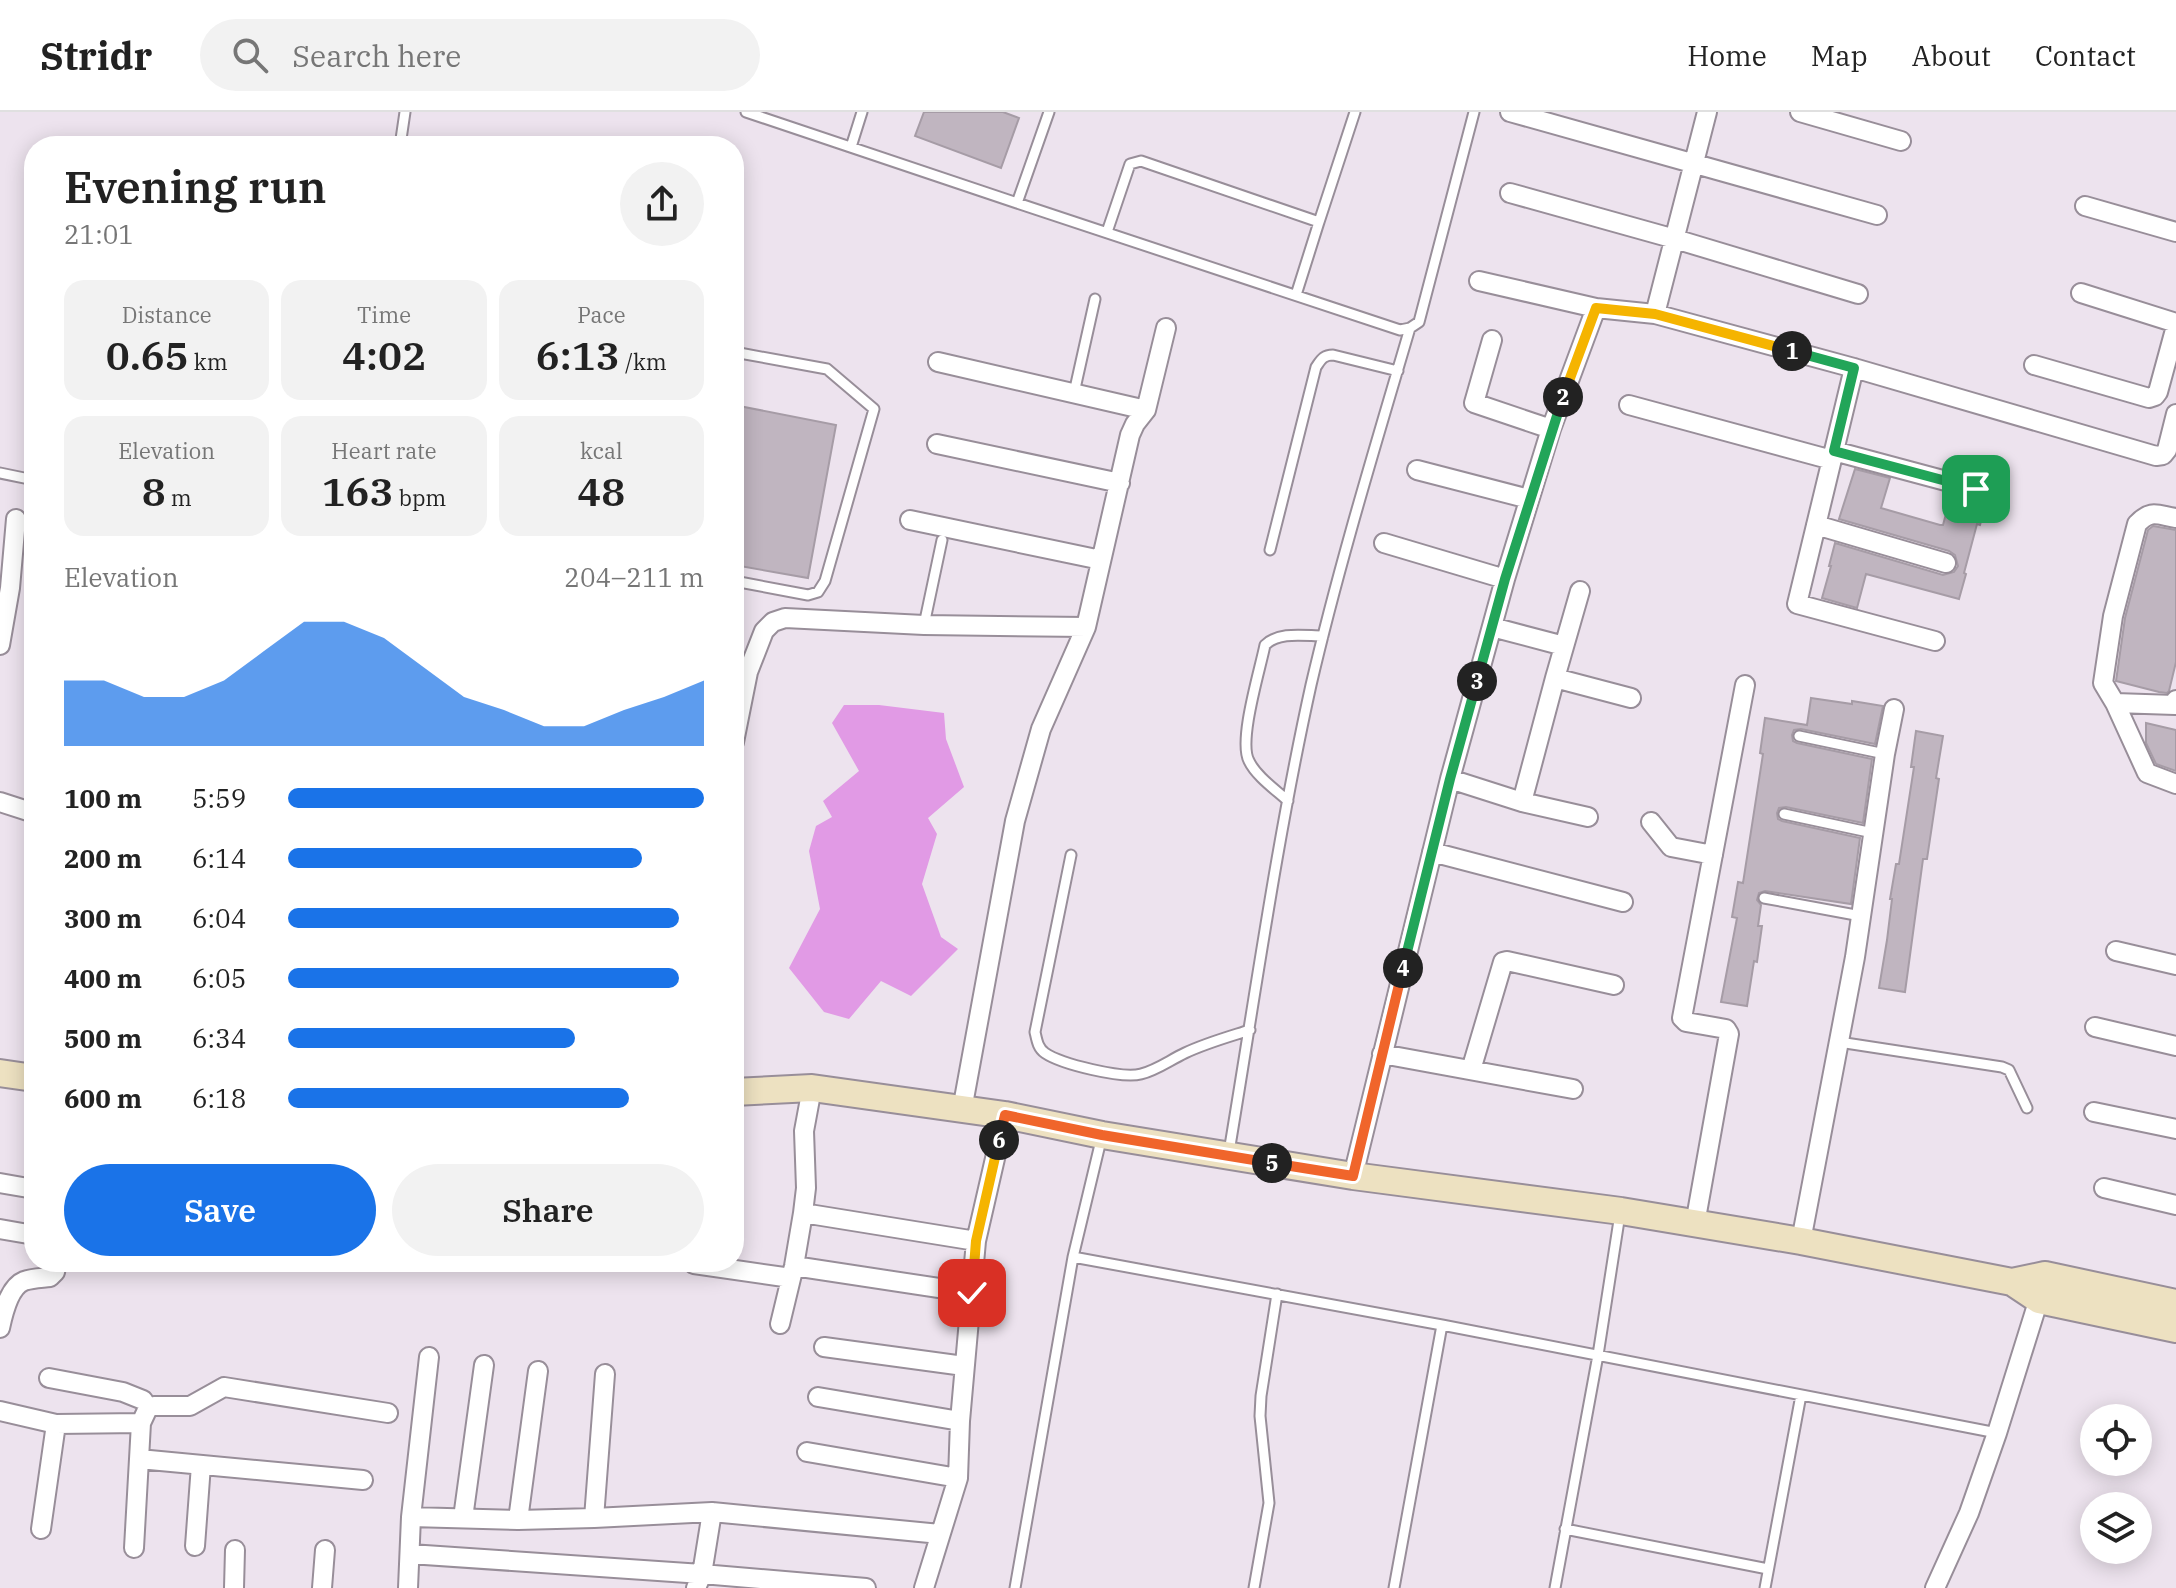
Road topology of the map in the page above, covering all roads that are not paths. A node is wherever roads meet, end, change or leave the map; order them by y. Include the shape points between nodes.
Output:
1 (405, 112) edge
2 (746, 112) edge
3 (862, 112) edge
4 (1049, 112) edge
5 (1355, 112) edge
6 (1474, 112) edge
7 (1510, 112) edge
8 (1707, 112) edge
9 (1800, 112) edge
10 (401, 136) edge
11 (1901, 141) dead end
12 (851, 147) junction
13 (1694, 163) junction
14 (1510, 193) dead end
15 (1017, 203) junction
16 (2085, 206) dead end
17 (1877, 215) dead end
18 (1319, 222) junction
19 (1107, 232) junction
20 (2176, 232) edge
21 (1675, 239) junction
22 (1479, 281) dead end
23 (2081, 293) dead end
24 (1858, 294) dead end
25 (1296, 295) junction
26 (1095, 299) dead end
27 (1596, 308) junction
28 (1655, 314) junction
29 (2176, 324) edge
30 (1166, 328) dead end
31 (1410, 328) junction
32 (1492, 340) dead end
33 (744, 354) edge
34 (938, 362) dead end
35 (2034, 365) dead end
36 (1854, 368) junction
37 (1398, 371) junction
38 (1074, 394) junction
39 (1629, 405) dead end
40 (1146, 410) junction
41 (2176, 414) edge
42 (1551, 429) junction
43 (937, 444) dead end
44 (1833, 455) junction
45 (1417, 470) dead end
46 (0, 473) edge
47 (24, 478) edge
48 (1120, 483) junction
49 (1976, 489) dead end
50 (1529, 499) junction
51 (2176, 518) edge
52 (16, 519) dead end
53 (910, 520) dead end
54 (1816, 525) junction
55 (942, 540) dead end
56 (1384, 543) dead end
57 (1270, 550) dead end
58 (1101, 560) junction
59 (1946, 563) dead end
60 (1505, 579) junction
61 (744, 583) edge
62 (1580, 591) dead end
63 (924, 625) junction
64 (1086, 627) junction
65 (1492, 627) junction
66 (1323, 636) junction
67 (1935, 641) dead end
68 (0, 645) edge
69 (1564, 646) junction
70 (744, 661) edge
71 (1555, 678) junction
72 (1745, 685) dead end
73 (1631, 698) dead end
74 (2115, 703) junction
75 (2176, 703) edge
76 (1894, 709) dead end
77 (1799, 736) dead end
78 (1885, 754) junction
79 (1450, 779) junction
80 (2176, 784) edge
81 (1288, 801) junction
82 (0, 802) edge
83 (1522, 802) junction
84 (24, 810) edge
85 (1784, 814) dead end
86 (1588, 817) dead end
87 (1651, 822) dead end
88 (1873, 833) junction
89 (1432, 852) junction
90 (1071, 855) dead end
91 (1713, 855) junction
92 (1764, 898) dead end
93 (1623, 902) dead end
94 (1861, 916) junction
95 (2116, 951) dead end
96 (2176, 965) edge
97 (1614, 985) dead end
98 (2095, 1027) dead end
99 (1250, 1030) junction
100 (1839, 1042) junction
101 (2176, 1046) edge
102 (1382, 1054) junction
103 (1471, 1070) junction
104 (0, 1073) edge
105 (24, 1077) edge
106 (812, 1088) junction
107 (1573, 1089) dead end
108 (744, 1091) edge
109 (2027, 1108) dead end
110 (962, 1110) junction
111 (2094, 1112) dead end
112 (1005, 1115) junction
113 (2176, 1129) edge
114 (1102, 1135) junction
115 (1228, 1156) junction
116 (1353, 1176) junction
117 (0, 1183) edge
118 (24, 1187) edge
119 (2104, 1188) dead end
120 (2176, 1205) edge
121 (1621, 1211) junction
122 (803, 1213) junction
123 (1695, 1224) junction
124 (0, 1229) edge
125 (24, 1233) edge
126 (976, 1241) junction
127 (1801, 1241) junction
128 (1073, 1257) junction
129 (744, 1268) edge
130 (55, 1272) edge
131 (793, 1272) junction
132 (2042, 1287) junction
133 (972, 1293) junction
134 (1277, 1294) junction
135 (2176, 1303) edge
136 (1, 1319) edge
137 (780, 1324) dead end
138 (1442, 1325) junction
139 (2176, 1329) edge
140 (824, 1347) dead end
141 (1598, 1355) junction
142 (429, 1357) dead end
143 (484, 1365) dead end
144 (964, 1366) junction
145 (538, 1371) dead end
146 (605, 1374) dead end
147 (49, 1378) dead end
148 (1801, 1395) junction
149 (818, 1397) dead end
150 (0, 1411) edge
151 (388, 1413) dead end
152 (144, 1416) junction
153 (960, 1421) junction
154 (56, 1424) junction
155 (1997, 1433) junction
156 (807, 1452) dead end
157 (139, 1459) junction
158 (201, 1465) junction
159 (958, 1478) junction
160 (363, 1480) dead end
161 (712, 1512) junction
162 (411, 1517) junction
163 (463, 1518) junction
164 (594, 1518) junction
165 (518, 1520) junction
166 (41, 1529) dead end
167 (1565, 1529) junction
168 (940, 1534) junction
169 (195, 1546) dead end
170 (134, 1548) dead end
171 (235, 1550) dead end
172 (325, 1550) dead end
173 (410, 1554) junction
174 (1768, 1569) junction
175 (699, 1581) edge
176 (234, 1588) edge
177 (322, 1588) edge
178 (408, 1588) edge
179 (866, 1588) edge
180 (924, 1588) edge
181 (1015, 1588) edge
182 (1254, 1588) edge
183 (1394, 1588) edge
184 (1555, 1588) edge
185 (1765, 1588) edge
186 (1935, 1588) edge

1 - 10 lane
2 - 12 lane
3 - 12 lane
4 - 15 lane
5 - 18 lane
6 - 31 lane via 1419,322
7 - 13 street
8 - 13 street
9 - 11 street
12 - 15 lane
13 - 17 street
13 - 21 street
14 - 21 street
15 - 19 lane
16 - 20 street
18 - 19 lane via 1135,161
18 - 25 lane
19 - 25 lane
21 - 24 street
21 - 28 street
22 - 27 street
23 - 29 street
25 - 31 lane via 1400,330
26 - 38 lane
27 - 28 street
27 - 42 street
28 - 36 street
29 - 35 street via 2158,392 2149,398
30 - 40 street
31 - 37 lane
32 - 42 street via 1474,403
33 - 61 lane via 827,369 874,409 818,592 808,595
34 - 38 street
36 - 41 street via 2156,456 2167,450
36 - 44 street
37 - 57 lane via 1333,355 1321,359
37 - 66 lane
38 - 40 street
39 - 44 street
40 - 48 street via 1130,435
42 - 50 street
43 - 48 street
44 - 49 street
44 - 54 street
45 - 50 street
46 - 47 lane
48 - 58 street
50 - 60 street
51 - 74 street via 2145,515 2137,524 2113,616 2103,683
52 - 68 street
53 - 58 street
54 - 59 street
54 - 67 street via 1797,604
55 - 63 lane
56 - 60 street
58 - 64 street
60 - 65 street
62 - 69 street
63 - 64 street
63 - 70 street via 785,618 764,631
64 - 110 street via 1041,729 1015,821
65 - 69 street
65 - 79 street
66 - 81 lane
66 - 81 lane via 1279,637 1265,645 1246,733 1249,761
69 - 71 street
71 - 73 street
71 - 83 street
72 - 91 street
74 - 75 street
74 - 80 street via 2147,773
76 - 78 street
77 - 78 lane
78 - 88 street
79 - 83 street
79 - 89 street
81 - 99 lane
82 - 84 street
83 - 86 street
85 - 88 lane
87 - 91 street via 1671,847
88 - 94 street
89 - 93 street
89 - 102 street
90 - 99 lane via 1035,1032 1044,1052 1061,1061 1138,1075
91 - 123 street via 1682,1018 1729,1034
92 - 94 lane
94 - 100 street
95 - 96 street
97 - 103 street via 1503,962
98 - 101 street
99 - 115 lane
100 - 109 lane via 2002,1067 2009,1070
100 - 127 street
102 - 103 street
102 - 116 street
103 - 107 street
104 - 105 street
106 - 108 street
106 - 110 street
106 - 122 street via 804,1131
110 - 112 street
111 - 113 street
112 - 114 street
112 - 126 street
114 - 115 street
114 - 128 lane
115 - 116 street
116 - 121 street
117 - 118 street
119 - 120 street
121 - 123 street
121 - 141 lane
122 - 126 street
122 - 131 street
123 - 127 street
124 - 125 street
126 - 133 street
127 - 132 street
128 - 134 lane
128 - 181 lane
129 - 131 street
130 - 136 street via 17,1285
131 - 133 street
131 - 137 street
132 - 135 street
132 - 139 street
132 - 155 street
133 - 144 street
134 - 138 lane
134 - 182 lane via 1260,1416 1269,1503
138 - 141 lane
138 - 183 lane
140 - 144 street
141 - 148 lane
141 - 167 lane
142 - 162 street
143 - 163 street
144 - 153 street
145 - 165 street
146 - 164 street
147 - 152 street via 143,1400
148 - 155 lane
148 - 174 lane
149 - 153 street
150 - 154 street
151 - 152 street via 224,1387 190,1406 154,1406
152 - 154 street
152 - 157 street
153 - 159 street
154 - 166 street
155 - 186 street
156 - 159 street
157 - 158 street
157 - 170 street
158 - 160 street
158 - 169 street
159 - 168 street
161 - 164 street
161 - 168 street
161 - 175 street
162 - 163 street
162 - 173 street
163 - 165 street
164 - 165 street
167 - 174 lane
167 - 184 lane
168 - 180 street
171 - 176 street
172 - 177 street
173 - 175 street
173 - 178 street
174 - 185 lane
175 - 179 street

